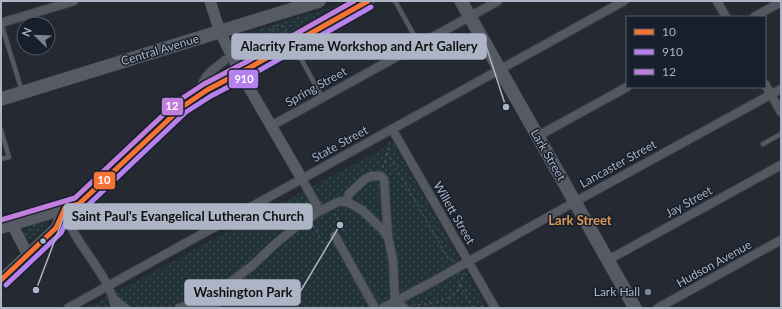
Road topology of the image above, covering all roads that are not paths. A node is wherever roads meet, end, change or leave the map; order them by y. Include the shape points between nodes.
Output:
1 (74, 1) edge
2 (210, 1) edge
3 (319, 1) edge
4 (368, 1) edge
5 (395, 1) edge
6 (461, 1) edge
7 (498, 1) edge
8 (624, 1) edge
9 (717, 1) edge
10 (781, 2) edge
11 (725, 16) edge
12 (756, 16) edge
13 (470, 17) junction
14 (1, 23) edge
15 (220, 32) junction
16 (418, 42) junction
17 (292, 43) junction
18 (225, 60) dead end
19 (500, 70) junction
20 (240, 72) junction
21 (202, 85) dead end
22 (766, 86) edge
23 (626, 88) edge
24 (781, 89) edge
25 (22, 93) junction
26 (771, 95) junction
27 (323, 98) junction
28 (1, 99) edge
29 (781, 112) edge
30 (271, 126) junction
31 (392, 129) junction
32 (1, 130) edge
33 (781, 134) edge
34 (538, 136) junction
35 (763, 144) dead end
36 (1, 160) edge
37 (781, 165) edge
38 (302, 179) junction
39 (346, 202) junction
40 (575, 202) junction
41 (66, 208) junction
42 (320, 211) junction
43 (6, 226) edge
44 (335, 236) dead end
45 (388, 237) junction
46 (781, 240) edge
47 (28, 255) junction
48 (608, 260) junction
49 (467, 266) junction
50 (1, 280) edge
51 (108, 286) junction
52 (395, 301) junction
53 (114, 304) edge
54 (195, 304) junction
55 (408, 307) edge
56 (68, 308) edge
57 (125, 308) edge
58 (179, 308) edge
59 (217, 308) edge
60 (375, 308) edge
61 (383, 308) edge
62 (495, 308) edge
63 (635, 308) edge
64 (658, 308) edge

1 - 14 street
2 - 15 street
3 - 15 main road, Central Avenue
4 - 17 main road
5 - 16 lane
6 - 13 main road, Lark Street
7 - 13 street, Spring Street
8 - 19 street, State Street
9 - 11 street
10 - 12 street
13 - 16 street, Spring Street
13 - 19 main road, Lark Street
14 - 25 lane
15 - 20 street
15 - 25 main road, Central Avenue
16 - 27 street, Spring Street
17 - 20 main road
17 - 27 lane
18 - 21 street via 209,73
19 - 31 street, State Street
19 - 34 main road, Lark Street
20 - 30 street
20 - 41 main road via 182,107 79,204
22 - 26 street
23 - 34 street
24 - 26 street, Lancaster Street
25 - 28 main road, Central Avenue
26 - 29 street
26 - 40 street, Lancaster Street
27 - 30 street, Spring Street
30 - 38 street
31 - 38 street, State Street
31 - 49 street, Willett Street
32 - 36 lane via 9,157
33 - 35 lane
34 - 40 main road, Lark Street
37 - 48 street, Jay Street
38 - 42 street
38 - 51 street, State Street
39 - 42 street
39 - 45 street via 370,216
39 - 45 street via 349,194 365,179 372,176 384,179
40 - 48 main road, Lark Street
40 - 49 street, Lancaster Street
41 - 43 main road
41 - 47 street via 56,228
41 - 51 street via 72,228
42 - 54 street via 297,226 223,288
43 - 47 street
44 - 60 street
45 - 52 street via 393,260
46 - 64 street, Hudson Avenue
47 - 50 street
48 - 63 main road, Lark Street
49 - 52 street, Lancaster Street
49 - 62 street, Willett Street
51 - 53 street
51 - 56 street, State Street
52 - 55 street
52 - 61 street, Lancaster Street
53 - 57 street
54 - 58 street
54 - 59 street

